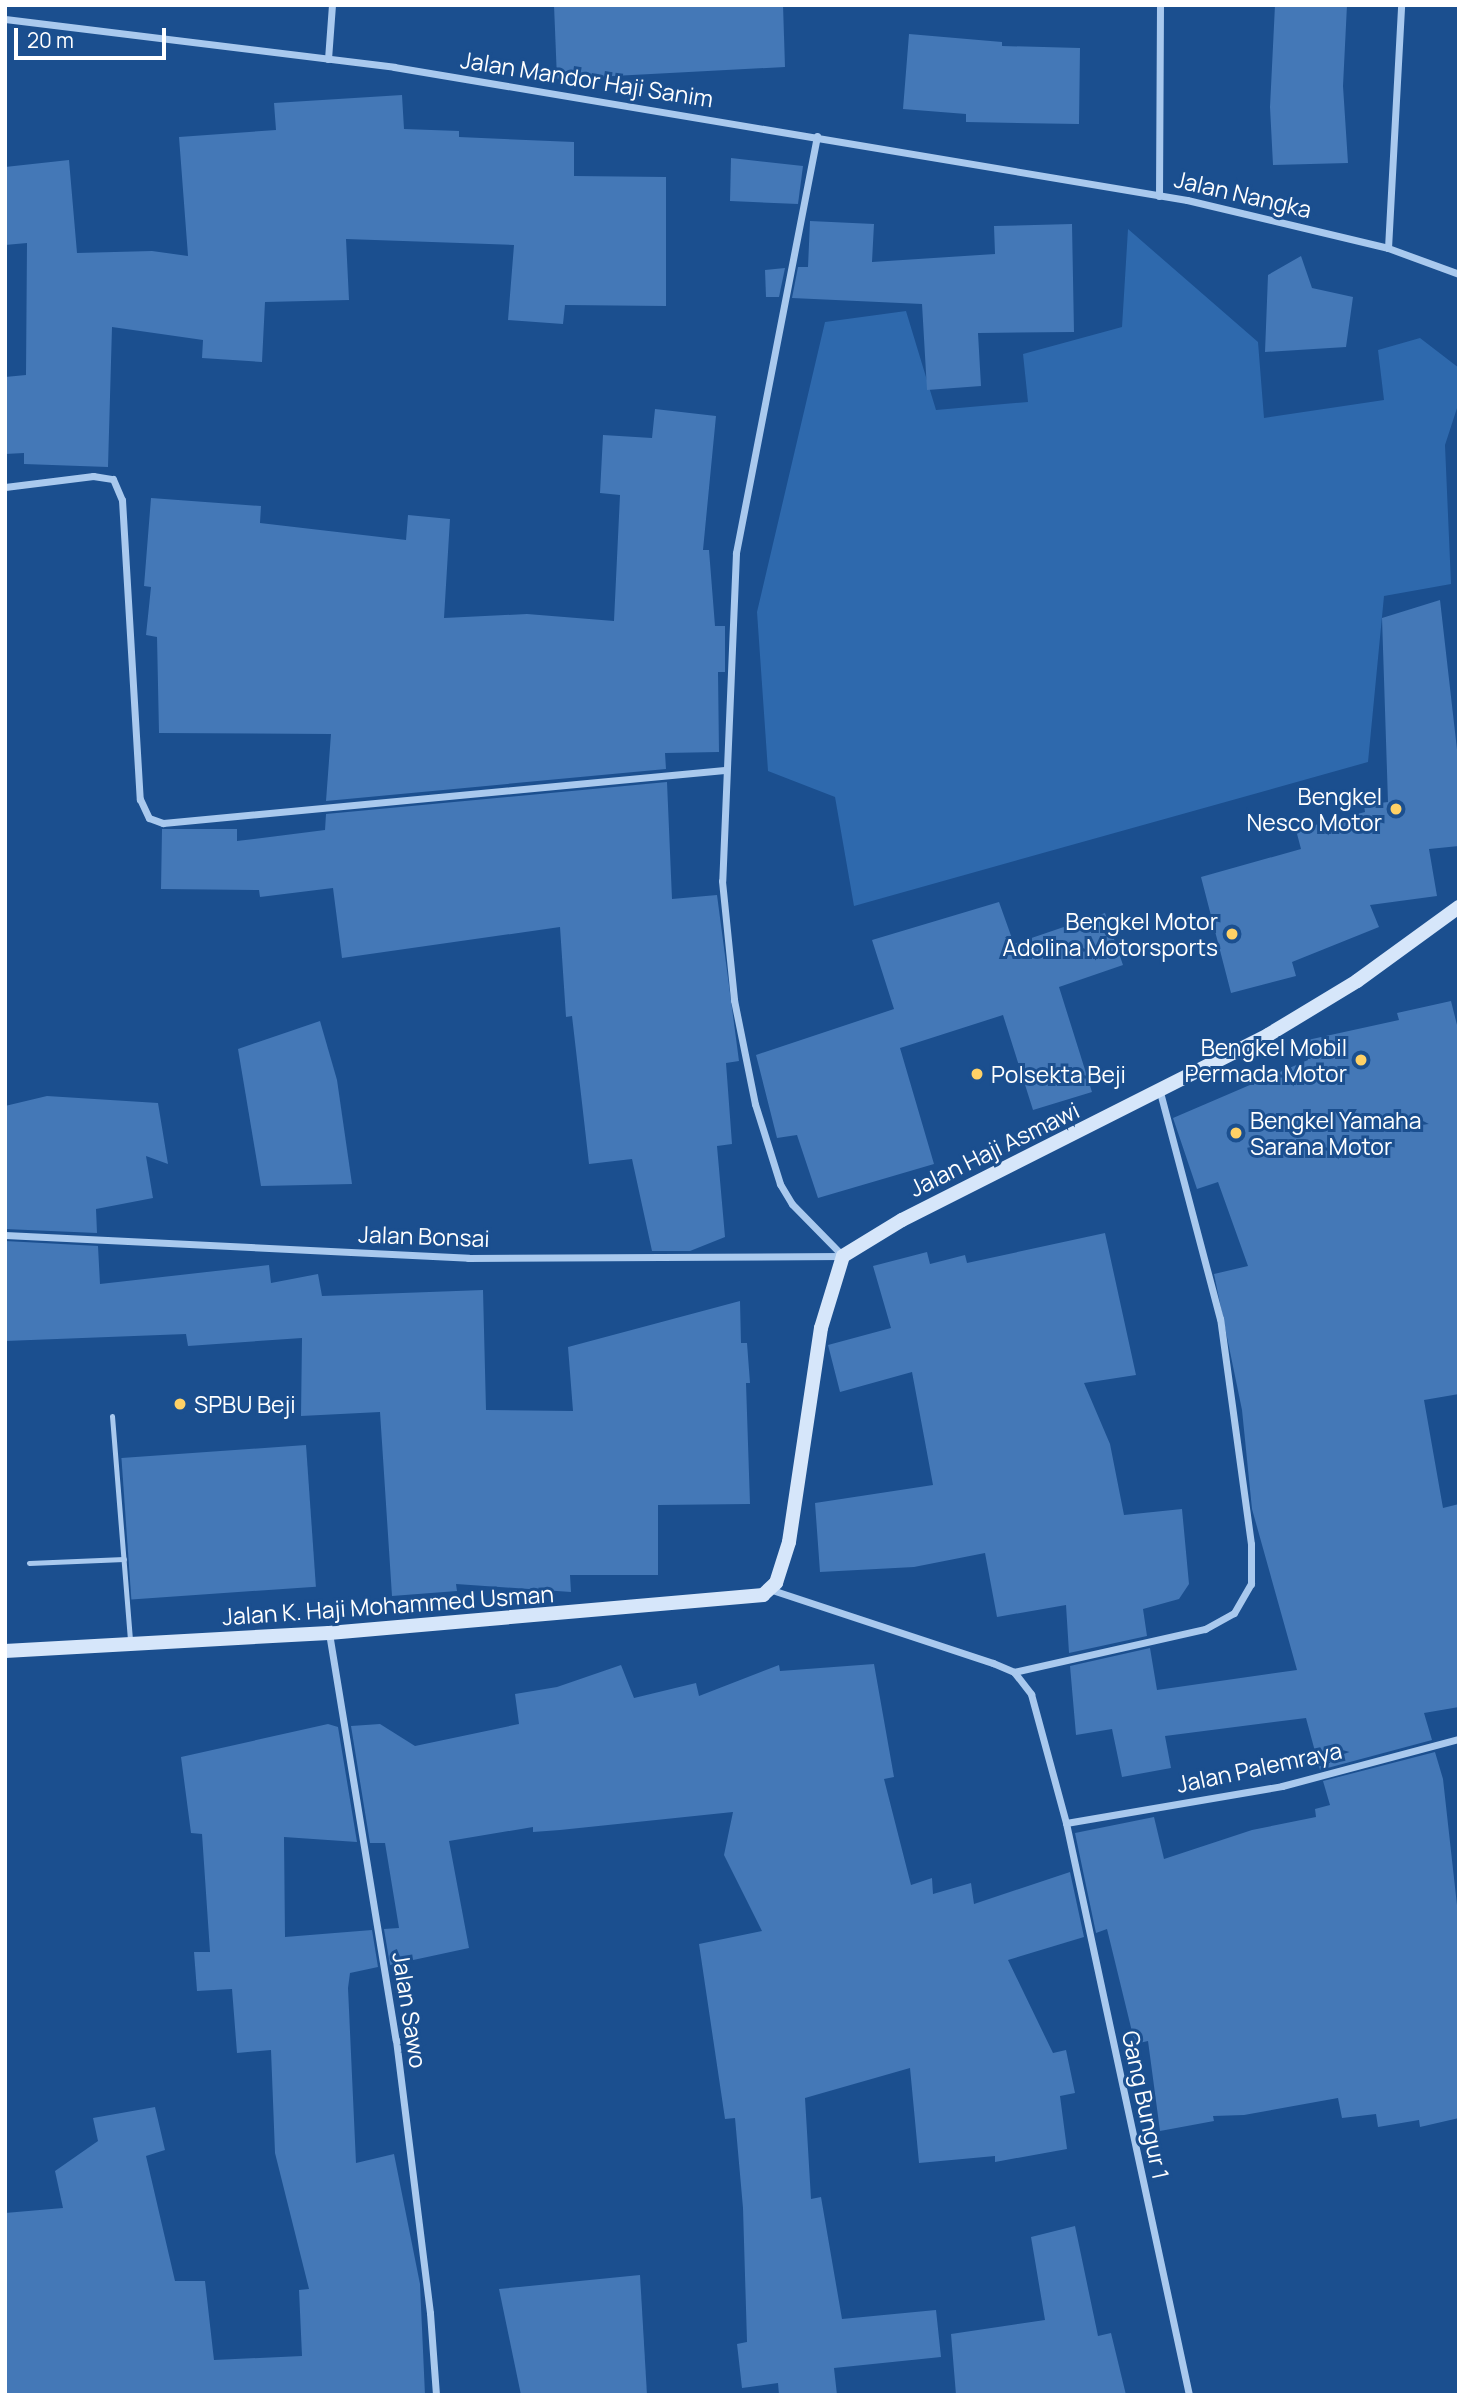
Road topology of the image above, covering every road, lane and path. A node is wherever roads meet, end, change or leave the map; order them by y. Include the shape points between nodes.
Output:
1 (332, 5) edge
2 (1160, 5) edge
3 (1401, 5) edge
4 (5, 19) edge
5 (328, 59) junction
6 (817, 136) junction
7 (1159, 196) junction
8 (1388, 248) junction
9 (1459, 274) edge
10 (5, 487) edge
11 (725, 770) junction
12 (1459, 907) edge
13 (1160, 1092) junction
14 (5, 1235) edge
15 (842, 1256) junction
16 (112, 1416) dead end
17 (124, 1559) junction
18 (29, 1563) dead end
19 (772, 1590) junction
20 (329, 1633) junction
21 (131, 1645) junction
22 (5, 1651) edge
23 (1014, 1672) junction
24 (1459, 1739) edge
25 (1066, 1823) junction
26 (436, 2395) edge
27 (1189, 2395) edge

1 - 5 street
2 - 7 street, Jalan Nangka
3 - 8 street
4 - 5 street, Jalan Mandor Haji Sanim
5 - 6 street, Jalan Mandor Haji Sanim
6 - 7 street, Jalan Mandor Haji Sanim
6 - 11 street via 736,552
7 - 8 street, Jalan Nangka
8 - 9 street, Jalan Nangka
10 - 11 street via 93,476 113,479 122,499 139,799 149,818 163,823
11 - 15 street via 722,881 727,944 755,1104 780,1184 792,1204
12 - 13 street, Jalan Haji Asmawi via 1357,981
13 - 15 street, Jalan Haji Asmawi via 902,1220
13 - 23 street via 1220,1320 1251,1544 1251,1584 1234,1613 1205,1629
14 - 15 street, Jalan Bonsai via 468,1258
15 - 19 street via 821,1328 789,1542
16 - 17 lane
17 - 18 lane
17 - 21 lane
19 - 20 street, Jalan K. Haji Mohammed Usman via 763,1595 619,1611
19 - 23 street
20 - 21 street, Jalan K. Haji Mohammed Usman
20 - 26 street, Jalan Sawo via 396,2040
21 - 22 street, Jalan K. Haji Mohammed Usman
23 - 25 street, Gang Bungur 1 via 1031,1694 1038,1714
24 - 25 street, Jalan Palemraya via 1282,1786
25 - 27 street, Gang Bungur 1

